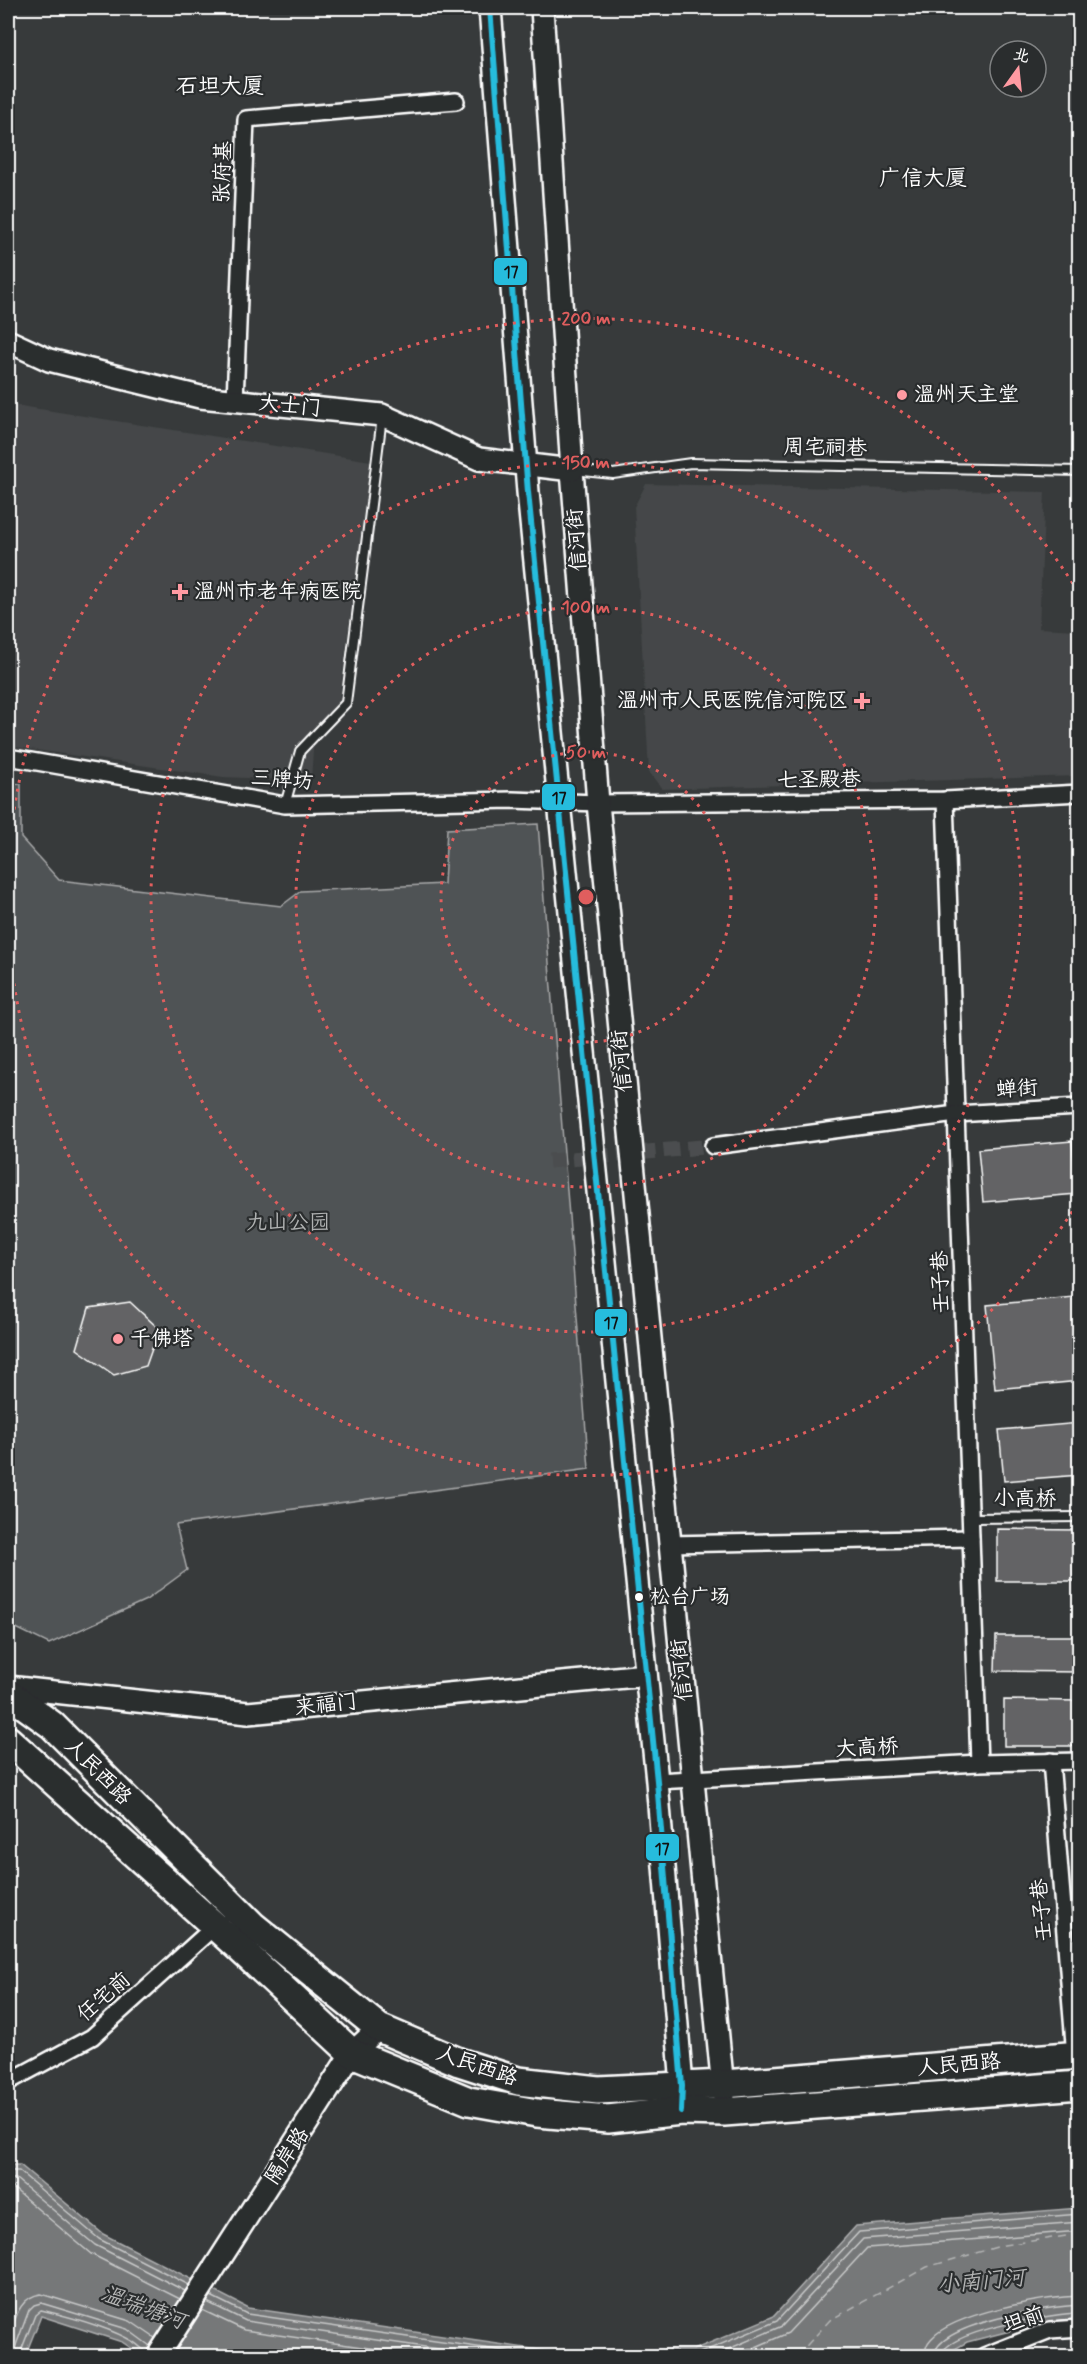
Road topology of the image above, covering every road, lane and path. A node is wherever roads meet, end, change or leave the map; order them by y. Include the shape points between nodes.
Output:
1 (490, 8) edge
2 (542, 8) edge
3 (456, 101) dead end
4 (8, 341) edge
5 (235, 401) junction
6 (382, 415) junction
7 (526, 465) junction
8 (572, 470) junction
9 (1080, 471) edge
10 (8, 757) edge
11 (1080, 793) edge
12 (945, 800) junction
13 (558, 802) junction
14 (597, 804) junction
15 (285, 805) junction
16 (1080, 1107) edge
17 (956, 1114) junction
18 (713, 1146) tunnel mouth
19 (1080, 1517) edge
20 (970, 1518) junction
21 (971, 1538) junction
22 (668, 1544) junction
23 (645, 1675) junction
24 (8, 1687) edge
25 (8, 1693) edge
26 (8, 1740) edge
27 (1051, 1761) junction
28 (1080, 1761) edge
29 (978, 1763) junction
30 (693, 1779) junction
31 (657, 1781) junction
32 (215, 1926) junction
33 (380, 2028) junction
34 (352, 2053) junction
35 (1077, 2055) edge
36 (8, 2082) edge
37 (724, 2084) junction
38 (1080, 2085) edge
39 (682, 2099) junction
40 (724, 2112) junction
41 (1080, 2328) edge
42 (158, 2356) edge
43 (984, 2356) edge

1 - 7 main road, 信河街
2 - 8 main road, 信河街
3 - 5 street, 张府基 via 246,119
4 - 5 main road, 大士门 via 49,360 200,397
5 - 6 main road, 大士门
6 - 7 main road, 大士门 via 479,459
6 - 15 lane via 346,703 300,751
7 - 8 main road, 大士门
7 - 13 main road, 信河街
8 - 9 lane, 周宅祠巷 via 613,474 691,463
8 - 14 main road, 信河街
10 - 15 street, 三牌坊
11 - 12 street, 七圣殿巷
12 - 14 street, 七圣殿巷
12 - 17 street, 壬子巷
13 - 14 street, 七圣殿巷
13 - 15 street, 三牌坊
13 - 23 main road, 信河街
14 - 22 main road, 信河街
16 - 17 street, 蝉街
17 - 18 street, 蝉街
17 - 20 street, 壬子巷
19 - 20 lane, 小高桥
20 - 21 street, 壬子巷
21 - 22 street
21 - 29 street, 壬子巷
22 - 30 main road, 信河街
23 - 24 main road, 来福门 via 248,1713
23 - 31 main road, 信河街
25 - 33 highway, 人民西路 via 52,1725 253,1926
26 - 32 highway, 人民西路
27 - 28 street, 大高桥
27 - 29 street, 大高桥
27 - 35 street, 壬子巷
29 - 30 street, 大高桥
30 - 31 street, 大高桥
30 - 37 main road, 信河街
31 - 39 main road, 信河街
32 - 34 highway, 人民西路
32 - 36 street, 任宅前 via 92,2037
33 - 34 main road, 隔岸路
33 - 39 highway, 人民西路 via 459,2062 518,2081
34 - 39 highway, 人民西路 via 469,2101 537,2113 608,2120
34 - 42 main road, 隔岸路
35 - 37 highway, 人民西路
37 - 39 highway, 人民西路
37 - 40 main road, 信河街
38 - 40 highway, 人民西路
39 - 40 highway, 人民西路
41 - 43 street, 坦前 via 1050,2330

